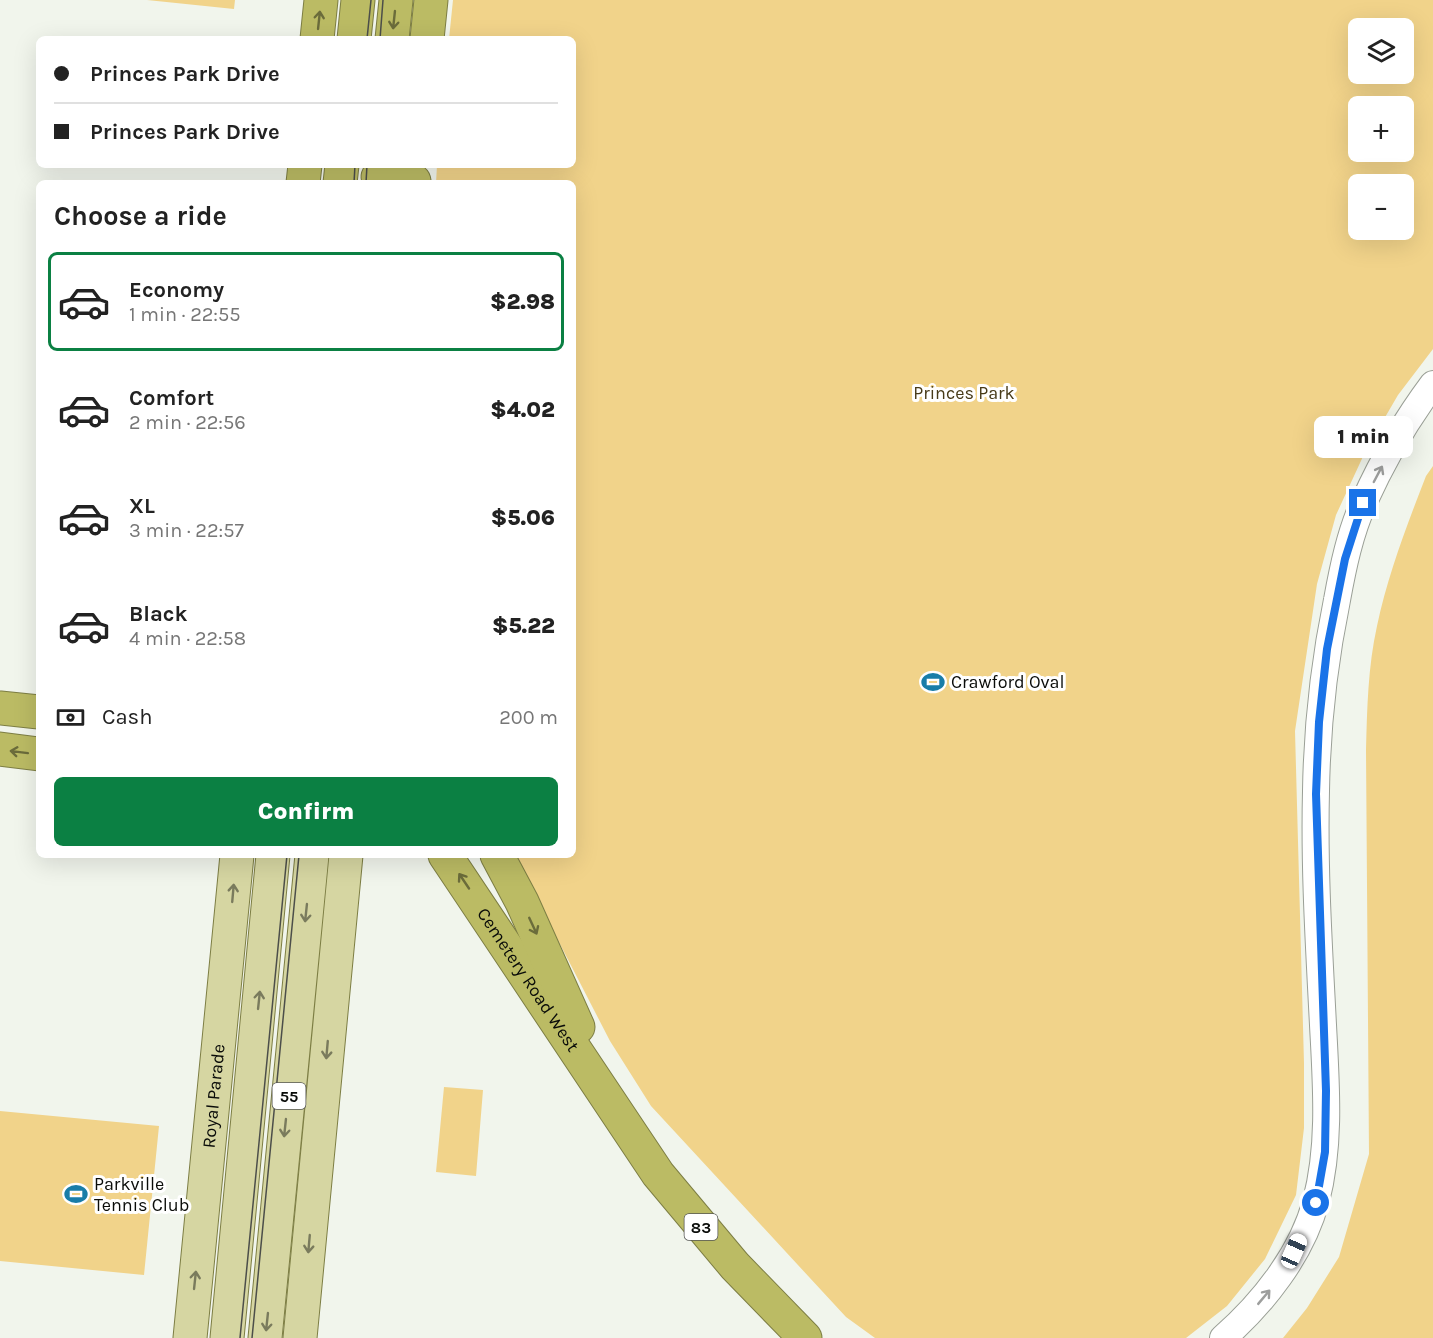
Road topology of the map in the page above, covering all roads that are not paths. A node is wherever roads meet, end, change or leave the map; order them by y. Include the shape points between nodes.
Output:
1 (321, 0) edge
2 (358, 0) edge
3 (396, 0) edge
4 (431, 0) edge
5 (317, 36) edge
6 (354, 36) edge
7 (392, 36) edge
8 (427, 36) edge
9 (378, 175) edge
10 (414, 176) edge
11 (1433, 384) edge
12 (0, 708) edge
13 (36, 712) edge
14 (0, 749) edge
15 (36, 754) edge
16 (237, 858) edge
17 (273, 858) edge
18 (312, 858) edge
19 (346, 858) edge
20 (447, 858) edge
21 (498, 858) edge
22 (218, 1055) junction
23 (253, 1058) junction
24 (612, 1105) junction
25 (190, 1338) edge
26 (227, 1338) edge
27 (265, 1338) edge
28 (300, 1338) edge
29 (805, 1338) edge
30 (1223, 1338) edge

5 -> 1 highway
2 - 6 highway
3 -> 7 highway
4 - 8 highway
9 - 10 highway
30 -> 11 street via 1270,1291 1316,1203 1325,1152 1326,1091 1316,794 1327,649 1345,559 1363,503
12 - 13 highway
15 -> 14 highway
22 -> 16 main road, Royal Parade
23 -> 17 main road, Royal Parade / 55
18 -> 27 main road, 55
19 -> 28 main road, 55
24 -> 20 highway, Cemetery Road West / 83
21 -> 24 highway, Cemetery Road West / 83
22 - 23 main road
25 -> 22 main road, Royal Parade
23 - 26 main road, Royal Parade / 55
24 - 29 highway, Cemetery Road West / 83 via 684,1208

